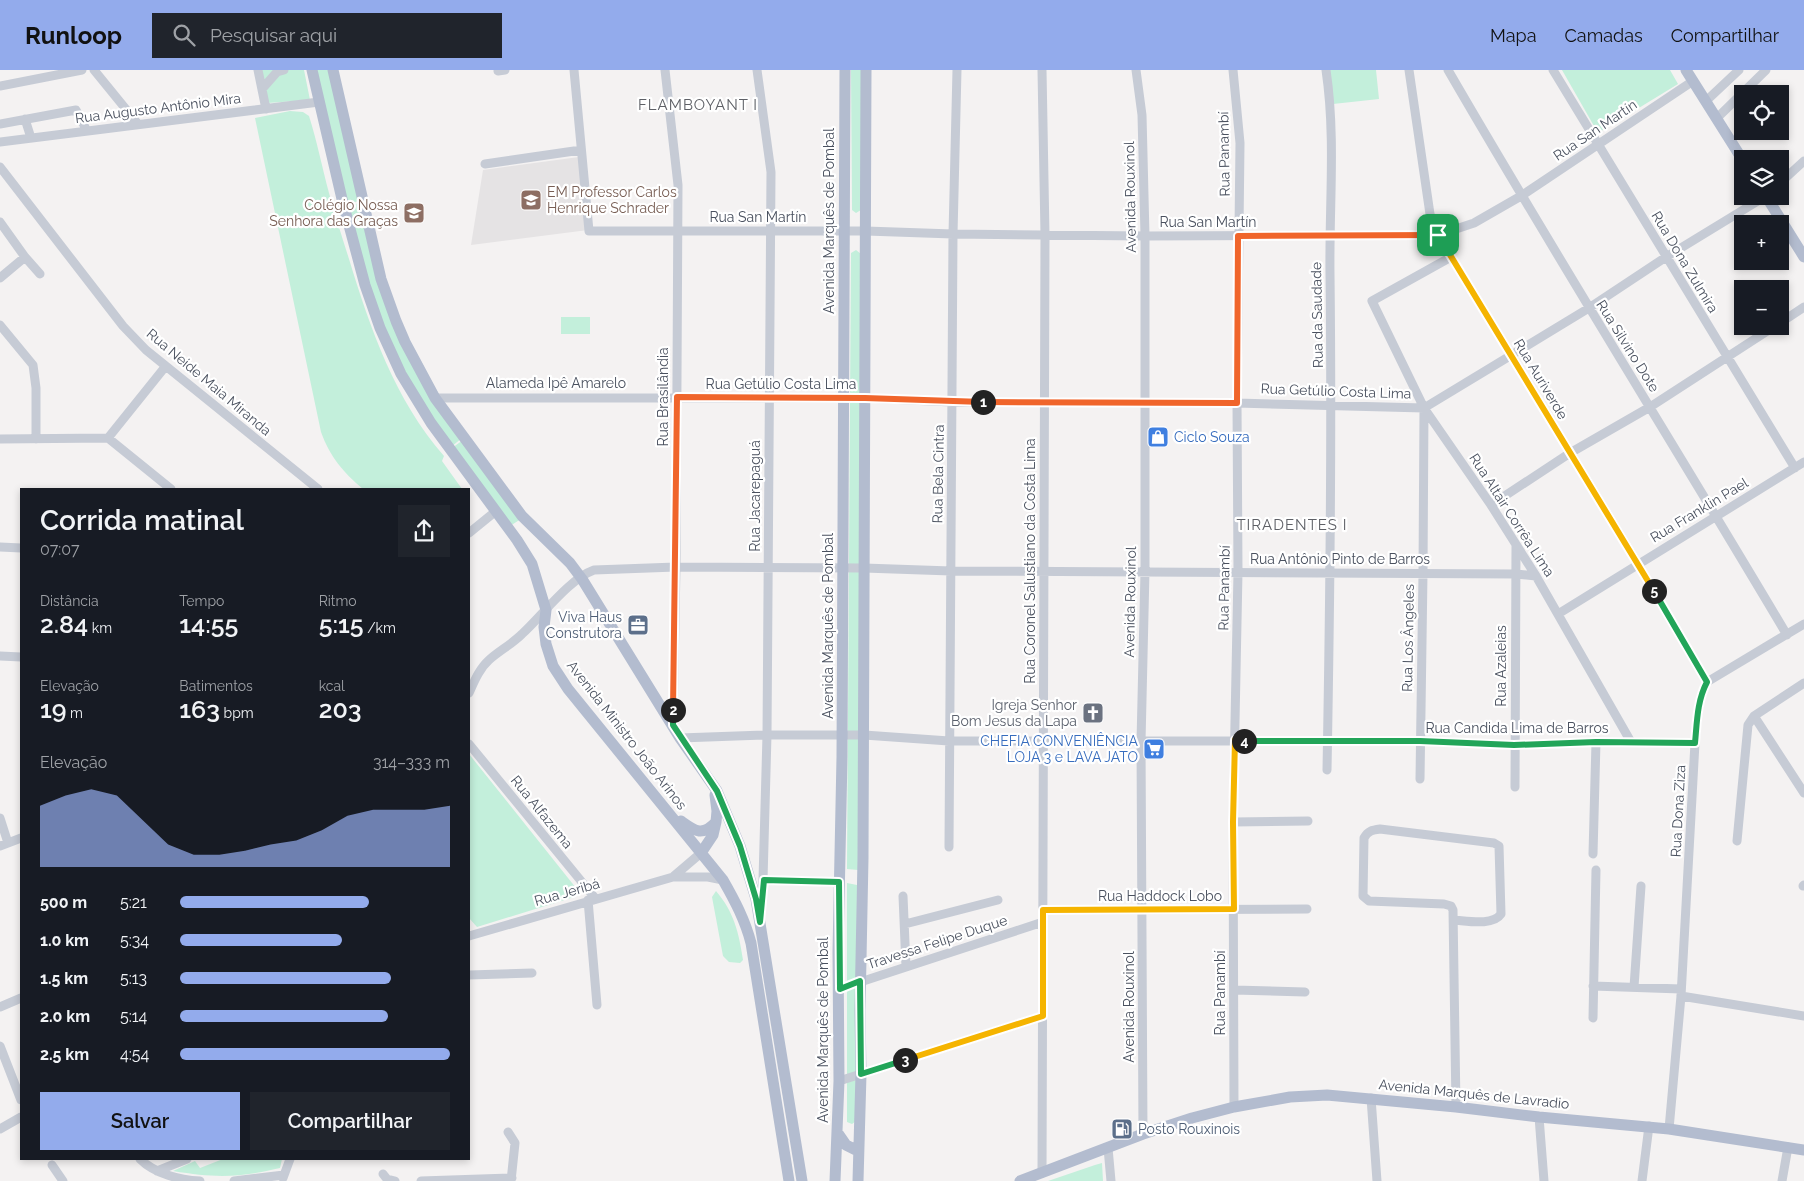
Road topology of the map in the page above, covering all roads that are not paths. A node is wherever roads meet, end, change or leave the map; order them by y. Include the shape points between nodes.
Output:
1 (82, 70) edge
2 (94, 70) edge
3 (258, 70) edge
4 (312, 70) edge
5 (574, 70) edge
6 (665, 70) edge
7 (758, 70) edge
8 (845, 70) edge
9 (866, 70) edge
10 (957, 70) edge
11 (1044, 70) edge
12 (1136, 70) edge
13 (1232, 70) edge
14 (1326, 70) edge
15 (1409, 70) edge
16 (1448, 70) edge
17 (1553, 70) edge
18 (1686, 70) edge
19 (1739, 70) edge
20 (1766, 70) edge
21 (278, 71) edge
22 (333, 72) edge
23 (1693, 81) junction
24 (0, 86) edge
25 (262, 89) junction
26 (319, 102) junction
27 (1706, 102) junction
28 (266, 109) junction
29 (1716, 118) junction
30 (26, 119) junction
31 (0, 124) edge
32 (138, 124) junction
33 (87, 131) junction
34 (31, 138) junction
35 (0, 142) edge
36 (1597, 145) junction
37 (581, 150) junction
38 (1736, 150) edge
39 (331, 155) junction
40 (1804, 161) edge
41 (485, 164) dead end
42 (0, 167) edge
43 (355, 170) junction
44 (1789, 175) edge
45 (1521, 196) junction
46 (1751, 205) edge
47 (1772, 205) edge
48 (0, 222) edge
49 (844, 225) junction
50 (866, 225) junction
51 (678, 230) junction
52 (770, 230) junction
53 (953, 234) junction
54 (1330, 234) junction
55 (1045, 235) junction
56 (1438, 235) junction
57 (1145, 236) junction
58 (1238, 236) junction
59 (844, 249) junction
60 (866, 251) junction
61 (25, 257) junction
62 (1451, 257) junction
63 (1666, 257) junction
64 (1804, 257) edge
65 (40, 274) dead end
66 (0, 278) edge
67 (1589, 308) junction
68 (1804, 308) edge
69 (1789, 317) edge
70 (0, 325) edge
71 (1762, 335) edge
72 (1511, 356) junction
73 (1727, 358) junction
74 (165, 366) junction
75 (844, 392) junction
76 (865, 392) junction
77 (677, 397) junction
78 (435, 398) junction
79 (769, 398) junction
80 (952, 402) junction
81 (1044, 402) junction
82 (1146, 402) junction
83 (1237, 403) junction
84 (1332, 404) junction
85 (1650, 407) junction
86 (1424, 408) junction
87 (865, 418) junction
88 (844, 419) junction
89 (108, 438) junction
90 (0, 439) edge
91 (36, 439) junction
92 (1570, 453) junction
93 (1804, 462) edge
94 (1795, 468) junction
95 (170, 488) edge
96 (317, 488) edge
97 (510, 500) junction
98 (1491, 505) junction
99 (496, 511) junction
100 (1717, 516) junction
101 (470, 532) edge
102 (1516, 545) junction
103 (0, 547) edge
104 (20, 548) edge
105 (843, 562) junction
106 (864, 563) junction
107 (1638, 564) junction
108 (676, 567) junction
109 (768, 567) junction
110 (951, 571) junction
111 (1145, 571) junction
112 (1044, 572) junction
113 (1238, 572) junction
114 (1331, 572) junction
115 (1424, 573) junction
116 (1516, 574) junction
117 (1536, 576) junction
118 (581, 577) junction
119 (864, 589) junction
120 (843, 590) junction
121 (546, 610) junction
122 (1558, 614) junction
123 (1804, 624) edge
124 (1787, 635) junction
125 (0, 656) edge
126 (20, 657) edge
127 (472, 676) edge
128 (1707, 682) junction
129 (1804, 683) edge
130 (1754, 716) junction
131 (842, 723) junction
132 (673, 725) junction
133 (864, 730) junction
134 (767, 735) junction
135 (842, 735) junction
136 (680, 738) junction
137 (1235, 740) junction
138 (949, 741) junction
139 (1043, 741) junction
140 (1420, 741) junction
141 (1141, 742) junction
142 (1328, 742) junction
143 (1596, 742) junction
144 (1632, 742) junction
145 (1695, 743) junction
146 (1514, 745) junction
147 (470, 747) edge
148 (842, 757) junction
149 (863, 757) junction
150 (703, 769) junction
151 (1327, 770) dead end
152 (1420, 779) dead end
153 (1514, 787) dead end
154 (1803, 788) edge
155 (666, 809) junction
156 (0, 818) edge
157 (1308, 821) dead end
158 (716, 822) junction
159 (1233, 822) junction
160 (20, 838) edge
161 (1737, 841) dead end
162 (4, 845) edge
163 (949, 848) dead end
164 (701, 852) junction
165 (1593, 854) dead end
166 (1596, 870) dead end
167 (673, 876) junction
168 (723, 880) junction
169 (764, 880) junction
170 (839, 882) junction
171 (1641, 886) dead end
172 (903, 896) dead end
173 (591, 899) junction
174 (998, 900) dead end
175 (1234, 909) junction
176 (1307, 909) dead end
177 (1043, 910) junction
178 (1143, 910) junction
179 (1454, 920) junction
180 (760, 922) junction
181 (1043, 922) junction
182 (904, 924) junction
183 (470, 935) edge
184 (906, 967) junction
185 (532, 973) dead end
186 (470, 975) edge
187 (860, 981) junction
188 (1593, 986) junction
189 (1634, 987) junction
190 (840, 989) junction
191 (1234, 990) junction
192 (1305, 992) dead end
193 (1681, 992) junction
194 (20, 998) edge
195 (597, 1004) dead end
196 (0, 1007) edge
197 (1043, 1016) junction
198 (1804, 1016) edge
199 (1592, 1018) dead end
200 (0, 1046) edge
201 (861, 1074) junction
202 (838, 1081) junction
203 (20, 1097) edge
204 (1372, 1098) junction
205 (1234, 1107) junction
206 (1456, 1107) junction
207 (1539, 1117) junction
208 (20, 1118) edge
209 (1649, 1126) junction
210 (0, 1129) edge
211 (1669, 1129) junction
212 (508, 1132) dead end
213 (837, 1132) junction
214 (1143, 1134) junction
215 (1788, 1147) junction
216 (1108, 1148) junction
217 (1804, 1150) edge
218 (858, 1151) junction
219 (141, 1160) edge
220 (184, 1160) edge
221 (290, 1160) edge
222 (52, 1165) dead end
223 (157, 1171) junction
224 (1042, 1173) junction
225 (383, 1174) dead end
226 (283, 1178) edge
227 (857, 1178) edge
228 (512, 1179) edge
229 (63, 1181) edge
230 (200, 1181) edge
231 (234, 1181) edge
232 (395, 1181) edge
233 (422, 1181) edge
234 (790, 1181) edge
235 (802, 1181) edge
236 (835, 1181) edge
237 (1020, 1181) edge
238 (1110, 1181) edge
239 (1377, 1181) edge
240 (1544, 1181) edge
241 (1642, 1181) edge
242 (1782, 1181) edge

1 - 24 street
2 - 32 street
3 - 25 street
4 - 26 main road, Avenida Ministro João Arinos
5 - 37 street
6 - 51 street, Rua Brasilândia via 678,185
7 - 52 street, Rua Jacarepaguá via 771,172
8 - 49 main road, Avenida Marquês de Pombal
9 - 50 main road
10 - 53 street, Rua Bela Cintra
11 - 55 street, Rua Coronel Salustiano da Costa Lima
12 - 57 street, Avenida Rouxinol via 1142,115
13 - 58 street, Rua Panambí via 1240,143
14 - 54 street, Rua da Saudade via 1331,140
15 - 56 street, Rua Auriverde via 1430,214
16 - 45 street, Rua Silvino Dote
17 - 36 street, Rua Dona Zulmira
18 - 23 main road
19 - 27 street
20 - 29 street
21 - 25 street
22 - 43 main road
23 - 27 main road
23 - 36 street, Rua San Martín
25 - 28 street
26 - 28 street, Rua Augusto Antônio Mira
26 - 39 main road, Avenida Ministro João Arinos
27 - 29 main road
28 - 32 street, Rua Augusto Antônio Mira
29 - 38 main road
30 - 31 street
30 - 33 street via 76,110
30 - 34 street
32 - 33 street, Rua Augusto Antônio Mira
33 - 34 street, Rua Augusto Antônio Mira
34 - 35 street, Rua Augusto Antônio Mira
36 - 45 street, Rua San Martín
36 - 63 street, Rua Dona Zulmira
37 - 41 street
37 - 51 street, Rua San Martín via 589,231
39 - 43 main road via 340,168
39 - 99 main road, Avenida Ministro João Arinos via 365,285 390,351 431,423
40 - 44 street
42 - 74 street, Rua Neide Maia Miranda via 122,326
43 - 78 main road via 381,279 409,350
45 - 56 street, Rua San Martín via 1474,223
45 - 67 street, Rua Silvino Dote
46 - 63 street
47 - 64 main road
48 - 61 street
49 - 50 main road via 858,221
49 - 52 street, Rua San Martín
49 - 59 main road, Avenida Marquês de Pombal
50 - 53 street, Rua San Martín
50 - 60 main road
51 - 52 street, Rua San Martín
51 - 77 street, Rua Brasilândia
52 - 79 street, Rua Jacarepaguá
53 - 55 street, Rua San Martín
53 - 80 street, Rua Bela Cintra
54 - 56 street, Rua San Martín
54 - 58 street, Rua San Martín
54 - 84 street, Rua da Saudade
55 - 57 street, Rua San Martín
55 - 81 street, Rua Coronel Salustiano da Costa Lima
56 - 62 street, Rua Auriverde
57 - 58 street, Rua San Martín
57 - 82 street, Avenida Rouxinol
58 - 83 street, Rua Panambí
59 - 60 main road
59 - 75 main road, Avenida Marquês de Pombal
60 - 76 main road
61 - 65 street
61 - 66 street
62 - 72 street, Rua Auriverde
62 - 86 street, Rua Altair Corrêa Lima via 1372,301
63 - 67 street
63 - 73 street, Rua Dona Zulmira
67 - 72 street
67 - 85 street, Rua Silvino Dote
68 - 69 street
70 - 91 street via 33,365
71 - 73 street
72 - 86 street
72 - 92 street, Rua Auriverde
73 - 85 street
73 - 94 street, Rua Dona Zulmira
74 - 89 street
74 - 96 street, Rua Neide Maia Miranda
75 - 76 main road via 852,388
75 - 79 street, Rua Getúlio Costa Lima
75 - 88 main road, Avenida Marquês de Pombal
76 - 80 street, Rua Getúlio Costa Lima
76 - 87 main road
77 - 78 street, Alameda Ipê Amarelo
77 - 79 street, Rua Getúlio Costa Lima
77 - 108 street, Rua Brasilândia
78 - 97 main road
79 - 109 street, Rua Jacarepaguá
80 - 81 street, Rua Getúlio Costa Lima
80 - 110 street, Rua Bela Cintra
81 - 82 street, Rua Getúlio Costa Lima
81 - 112 street, Rua Coronel Salustiano da Costa Lima
82 - 83 street, Rua Getúlio Costa Lima
82 - 111 street, Avenida Rouxinol
83 - 84 street, Rua Getúlio Costa Lima
83 - 113 street, Rua Panambí
84 - 86 street, Rua Getúlio Costa Lima
84 - 114 street, Rua da Saudade
85 - 92 street
85 - 100 street, Rua Silvino Dote
86 - 98 street, Rua Altair Corrêa Lima
86 - 115 street, Rua Los Ângeles
87 - 88 main road
87 - 106 main road
88 - 105 main road, Avenida Marquês de Pombal
89 - 91 street
89 - 95 street
90 - 91 street
92 - 98 street
92 - 107 street, Rua Auriverde
93 - 94 street, Rua Franklin Pael
94 - 100 street, Rua Franklin Pael
97 - 99 main road
97 - 118 main road
98 - 102 street, Rua Altair Corrêa Lima
99 - 101 street
99 - 121 main road, Avenida Ministro João Arinos via 532,564
100 - 107 street, Rua Franklin Pael
100 - 124 street, Rua Silvino Dote
102 - 116 street, Rua Azaleias
102 - 117 street, Rua Altair Corrêa Lima
103 - 104 street
105 - 106 main road via 857,560
105 - 109 street
105 - 120 main road, Avenida Marquês de Pombal
106 - 110 street, Rua Antônio Pinto de Barros
106 - 119 main road
107 - 122 street, Rua Franklin Pael
107 - 128 street, Rua Auriverde
108 - 109 street
108 - 118 street via 594,570
108 - 132 street, Rua Brasilândia
109 - 134 street, Rua Jacarepaguá
110 - 112 street, Rua Antônio Pinto de Barros
110 - 138 street, Rua Bela Cintra
111 - 112 street, Rua Antônio Pinto de Barros
111 - 113 street, Rua Antônio Pinto de Barros
111 - 141 street, Avenida Rouxinol
112 - 139 street, Rua Coronel Salustiano da Costa Lima
113 - 114 street, Rua Antônio Pinto de Barros
113 - 137 street, Rua Panambí
114 - 115 street, Rua Antônio Pinto de Barros
114 - 142 street, Rua da Saudade
115 - 116 street, Rua Antônio Pinto de Barros
115 - 140 street, Rua Los Ângeles
116 - 117 street, Rua Antônio Pinto de Barros
116 - 146 street, Rua Azaleias
117 - 122 street, Rua Altair Corrêa Lima
118 - 121 street
118 - 132 main road
119 - 120 main road via 856,586
119 - 133 main road
120 - 131 main road, Avenida Marquês de Pombal
121 - 127 street via 521,636
121 - 155 main road, Avenida Ministro João Arinos via 546,644 553,666
122 - 144 street, Rua Altair Corrêa Lima
123 - 124 street
124 - 128 street
125 - 126 street
128 - 145 street, Rua Dona Ziza via 1699,705
129 - 130 street
130 - 154 street
130 - 161 street via 1748,725
131 - 133 main road
131 - 135 main road, Avenida Marquês de Pombal
132 - 136 main road
133 - 135 street, Rua Candida Lima de Barros
133 - 138 street, Rua Candida Lima de Barros
133 - 149 main road
134 - 135 street, Rua Candida Lima de Barros
134 - 136 street, Rua Candida Lima de Barros
134 - 169 street, Rua Jacarepaguá
135 - 148 main road, Avenida Marquês de Pombal
136 - 150 main road
137 - 141 street, Rua Candida Lima de Barros
137 - 142 street, Rua Candida Lima de Barros
137 - 159 street, Rua Panambí
138 - 139 street, Rua Candida Lima de Barros
138 - 163 street, Rua Bela Cintra
139 - 141 street, Rua Candida Lima de Barros
139 - 177 street, Rua Coronel Salustiano da Costa Lima
140 - 142 street, Rua Candida Lima de Barros
140 - 146 street, Rua Candida Lima de Barros
140 - 152 street, Rua Los Ângeles
141 - 178 street, Avenida Rouxinol
142 - 151 street, Rua da Saudade
143 - 144 street, Rua Candida Lima de Barros
143 - 146 street, Rua Candida Lima de Barros
143 - 165 street
144 - 145 street, Rua Candida Lima de Barros
145 - 193 street, Rua Dona Ziza
146 - 153 street, Rua Azaleias
147 - 173 street, Rua Alfazema
148 - 149 main road via 855,754
148 - 170 main road, Avenida Marquês de Pombal
149 - 187 main road
150 - 158 main road via 714,792
150 - 180 main road via 717,791 740,846
155 - 158 main road via 697,831 707,830
155 - 164 main road, Avenida Ministro João Arinos
156 - 162 street
157 - 159 street
158 - 164 main road via 713,835
159 - 175 street, Rua Panambí
160 - 162 street
164 - 167 street
164 - 168 main road, Avenida Ministro João Arinos
166 - 188 street
167 - 168 street
167 - 173 street, Rua Jeribá
168 - 234 main road, Avenida Ministro João Arinos via 747,925
169 - 170 street
169 - 180 street, Rua Jacarepaguá
170 - 190 main road, Avenida Marquês de Pombal
171 - 189 street
172 - 182 street
173 - 183 street, Rua Jeribá
173 - 195 street
174 - 182 street
175 - 176 street, Rua Haddock Lobo
175 - 178 street, Rua Haddock Lobo
175 - 191 street, Rua Panambí
177 - 178 street, Rua Haddock Lobo
177 - 181 street, Rua Coronel Salustiano da Costa Lima
178 - 214 street, Avenida Rouxinol
179 - 179 street via 1451,906 1444,904 1369,900 1363,896 1364,838 1367,833 1380,829 1499,846 1501,914 1498,919
179 - 206 street
180 - 235 main road
181 - 184 street, Travessa Felipe Duque
181 - 197 street, Rua Coronel Salustiano da Costa Lima
182 - 184 street
184 - 187 street, Travessa Felipe Duque
185 - 186 street
187 - 190 street, Travessa Felipe Duque
187 - 201 main road
188 - 189 street
188 - 199 street
189 - 193 street
190 - 202 main road, Avenida Marquês de Pombal
191 - 192 street
191 - 205 street, Rua Panambí
193 - 198 street
193 - 211 street, Rua Dona Ziza
194 - 196 street
197 - 201 street
197 - 224 street, Rua Coronel Salustiano da Costa Lima
200 - 203 street
201 - 202 street
201 - 218 main road
202 - 213 main road, Avenida Marquês de Pombal
204 - 205 main road, Avenida Marquês de Lavradio via 1290,1097
204 - 206 main road, Avenida Marquês de Lavradio
204 - 239 street
205 - 214 main road, Avenida Marquês de Lavradio
206 - 207 main road, Avenida Marquês de Lavradio
207 - 209 main road, Avenida Marquês de Lavradio
207 - 240 street
208 - 210 street
209 - 211 main road, Avenida Marquês de Lavradio
209 - 241 street
211 - 215 main road, Avenida Marquês de Lavradio
212 - 228 street via 515,1143
213 - 218 main road via 846,1145
213 - 236 main road, Avenida Marquês de Pombal
214 - 216 main road, Avenida Marquês de Lavradio
215 - 217 main road, Avenida Marquês de Lavradio
215 - 242 street
216 - 224 main road, Avenida Marquês de Lavradio
216 - 238 street
218 - 227 main road
219 - 223 street
220 - 223 street
221 - 226 street
222 - 229 street
223 - 230 street
224 - 237 main road, Avenida Marquês de Lavradio
225 - 232 street
226 - 231 street
228 - 233 street

